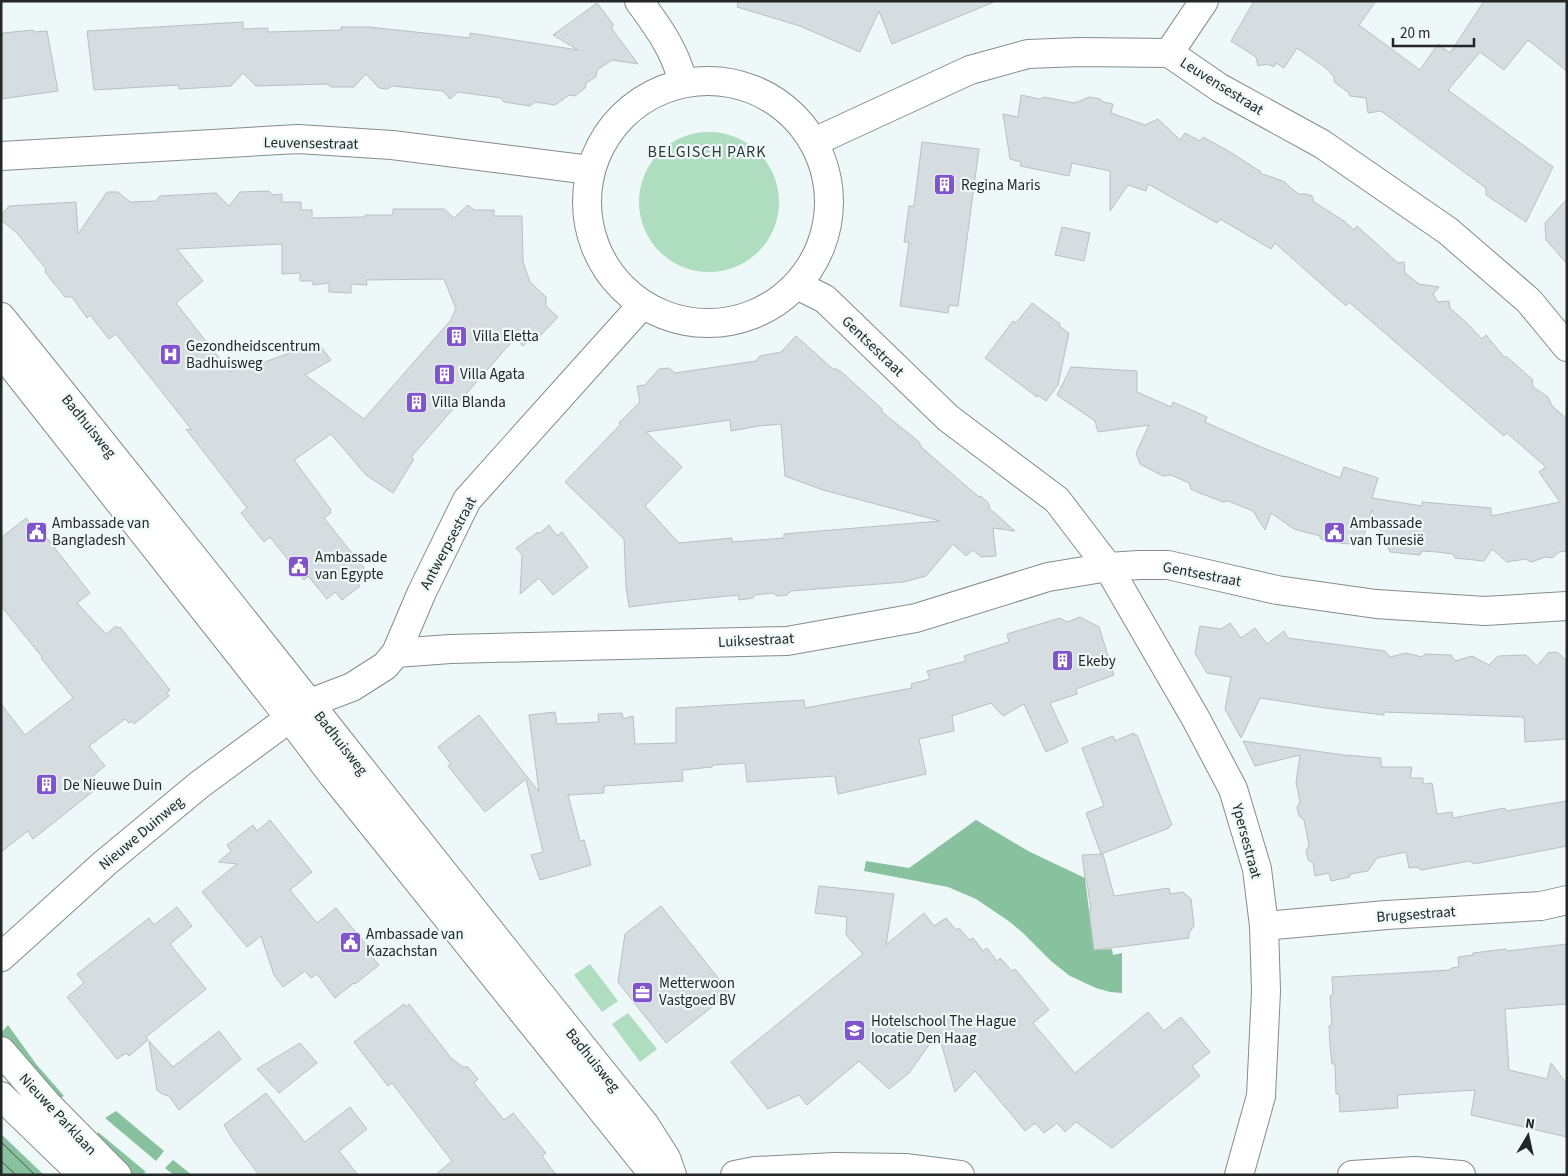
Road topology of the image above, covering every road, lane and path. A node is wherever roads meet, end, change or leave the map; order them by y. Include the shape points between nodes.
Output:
1 (639, 1) edge
2 (1204, 1) edge
3 (1169, 53) junction
4 (683, 82) junction
5 (814, 142) junction
6 (1, 156) edge
7 (590, 170) junction
8 (797, 285) junction
9 (642, 305) junction
10 (1, 317) edge
11 (1567, 347) edge
12 (1, 352) edge
13 (1108, 567) junction
14 (1567, 606) edge
15 (396, 653) junction
16 (299, 710) junction
17 (1567, 900) edge
18 (1264, 926) junction
19 (1, 958) edge
20 (1, 1051) edge
21 (1, 1096) edge
22 (83, 1175) edge
23 (117, 1175) edge
24 (654, 1175) edge
25 (672, 1175) edge
26 (735, 1175) edge
27 (960, 1175) edge
28 (1239, 1175) edge
29 (1352, 1175) edge
30 (1461, 1175) edge

1 - 4 street via 667,40
2 - 3 street
3 - 5 street, Leuvensestraat via 1028,54 970,70
3 - 11 street, Leuvensestraat via 1220,88 1322,144 1448,230 1529,301
4 - 5 street via 729,81 761,92 791,112
4 - 7 street via 644,98 606,134
5 - 8 street via 828,180 829,214 817,256
6 - 7 street, Leuvensestraat via 298,140 392,145
7 - 9 street via 586,210 594,247 615,280
8 - 9 street via 768,308 734,320 682,321
8 - 13 street, Gentsestraat via 825,300 948,418 1057,500
9 - 15 street, Antwerpsestraat via 467,500
10 - 16 street, Badhuisweg via 157,510
12 - 16 street, Badhuisweg
13 - 14 street, Gentsestraat via 1168,565 1277,590 1376,604 1485,612
13 - 15 street, Luiksestraat via 1048,577 916,618 787,641
13 - 18 street, Ypersestraat via 1196,719 1232,789 1257,869
15 - 16 street, Antwerpsestraat via 385,666 352,687
16 - 19 street, Nieuwe Duinweg via 199,785 105,863
16 - 24 street, Badhuisweg via 338,782
16 - 25 street, Badhuisweg via 485,927 645,1125 666,1158
17 - 18 street, Brugsestraat via 1541,906
18 - 28 street, Ypersestraat via 1266,991 1261,1096
20 - 23 street, Nieuwe Parklaan via 46,1103
21 - 22 street, Nieuwe Parklaan
26 - 27 street via 755,1171 845,1167 905,1168
29 - 30 street via 1415,1171

